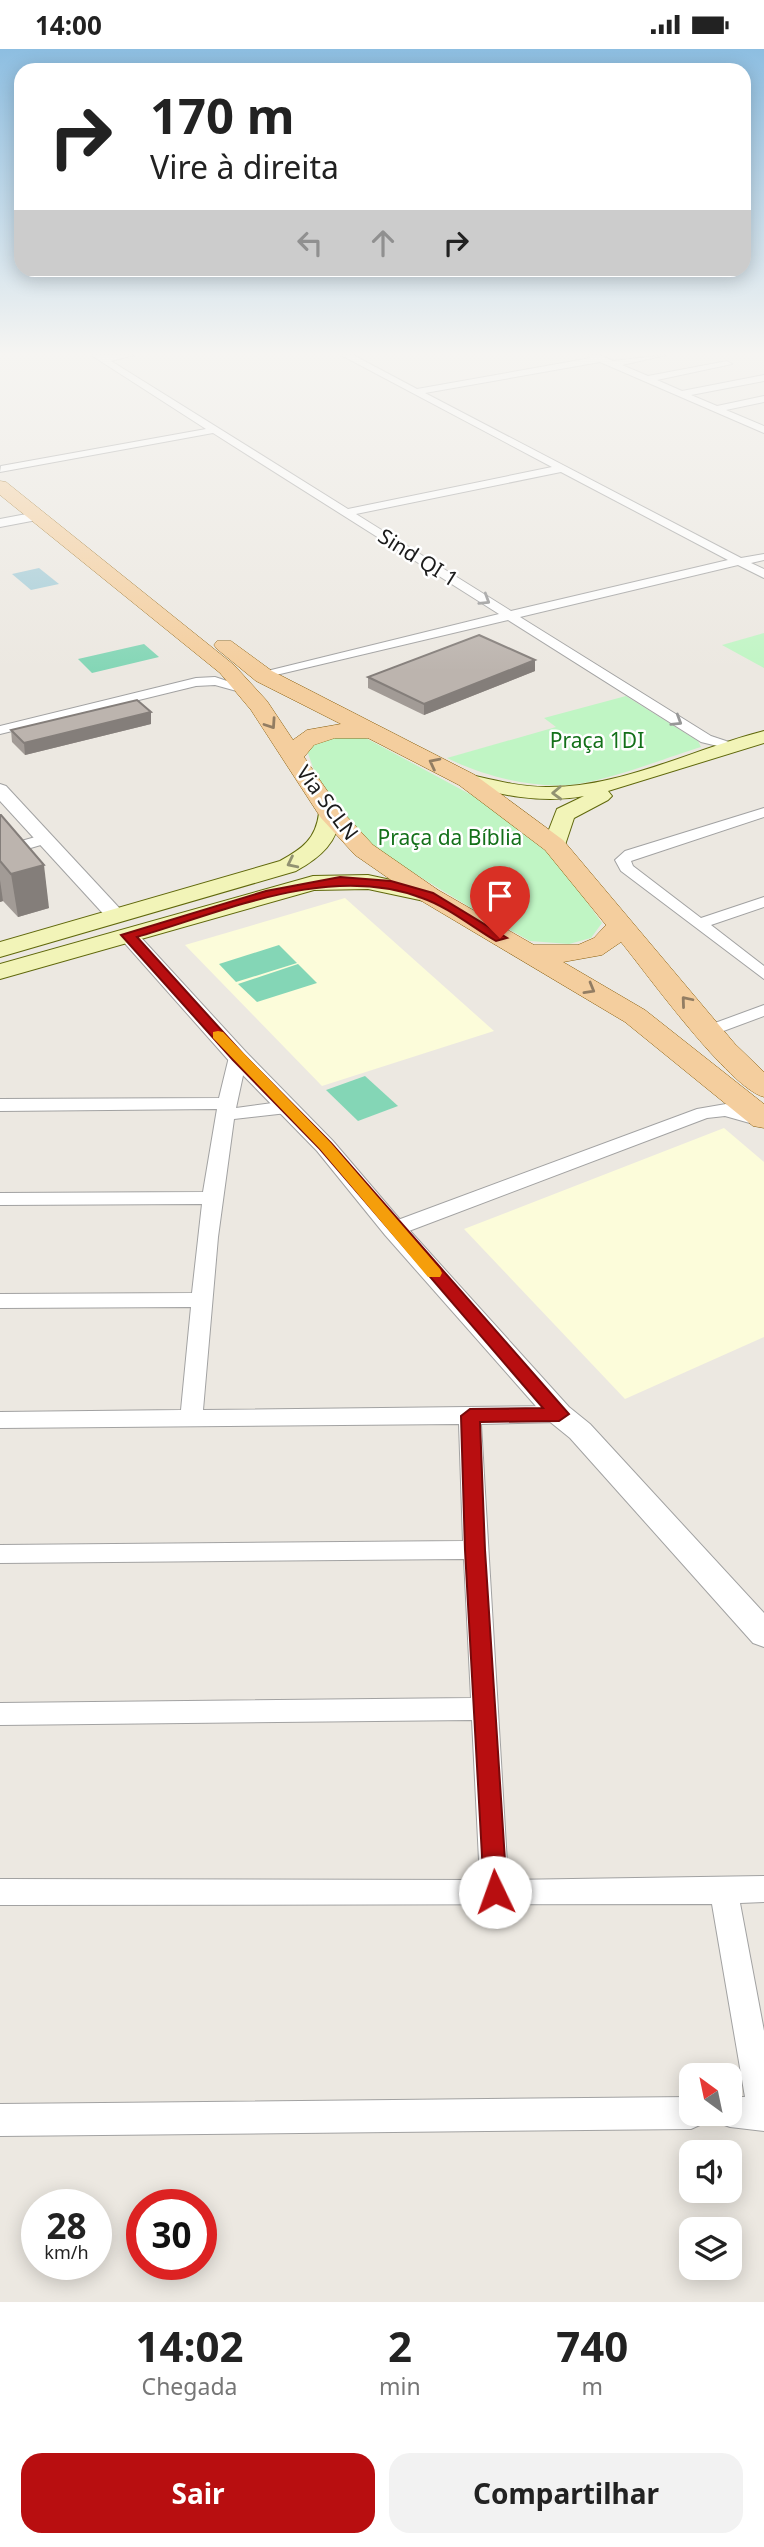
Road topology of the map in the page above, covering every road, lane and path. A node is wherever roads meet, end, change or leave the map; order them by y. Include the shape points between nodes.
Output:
1 (49, 460) edge
2 (263, 460) edge
3 (549, 460) edge
4 (564, 468) junction
5 (0, 469) edge
6 (0, 486) edge
7 (346, 513) junction
8 (0, 517) edge
9 (52, 522) junction
10 (0, 523) edge
11 (764, 557) edge
12 (745, 562) junction
13 (764, 574) edge
14 (513, 617) junction
15 (227, 669) junction
16 (254, 683) junction
17 (0, 723) edge
18 (0, 730) edge
19 (375, 733) junction
20 (764, 737) edge
21 (708, 746) junction
22 (764, 747) edge
23 (293, 757) junction
24 (467, 780) junction
25 (0, 790) edge
26 (764, 812) edge
27 (330, 813) junction
28 (46, 839) junction
29 (554, 845) junction
30 (0, 852) edge
31 (190, 895) junction
32 (429, 895) junction
33 (764, 902) edge
34 (209, 911) junction
35 (620, 924) junction
36 (699, 924) junction
37 (122, 926) junction
38 (58, 944) junction
39 (0, 950) edge
40 (524, 953) junction
41 (0, 972) edge
42 (764, 974) edge
43 (764, 1010) edge
44 (710, 1031) junction
45 (238, 1057) junction
46 (716, 1080) junction
47 (760, 1082) edge
48 (0, 1105) edge
49 (287, 1107) junction
50 (225, 1109) junction
51 (704, 1113) junction
52 (764, 1120) edge
53 (213, 1198) junction
54 (0, 1199) edge
55 (394, 1229) junction
56 (204, 1300) junction
57 (0, 1301) edge
58 (559, 1414) junction
59 (470, 1416) junction
60 (191, 1419) junction
61 (0, 1420) edge
62 (475, 1550) junction
63 (0, 1555) edge
64 (764, 1634) edge
65 (486, 1709) junction
66 (0, 1714) edge
67 (764, 1889) edge
68 (724, 1890) junction
69 (0, 1892) edge
70 (495, 1892) junction
71 (679, 2113) edge
72 (742, 2113) edge
73 (764, 2114) edge
74 (0, 2120) edge

1 - 5 street
2 - 7 street, Sind QI 1
3 - 4 street
4 - 7 street
4 - 12 street
5 - 9 main road, Via SCLN
6 - 9 main road, Via SCLN
7 -> 14 street, Sind QI 1
8 - 9 street
9 - 10 street
9 - 15 main road, Via SCLN
9 - 16 main road, Via SCLN
11 - 12 street
12 - 13 street
12 - 14 street via 698,569
14 - 16 street
14 -> 21 street, Sind QI 1
15 - 16 main road, Via SCLN
15 - 17 street
16 - 18 street via 195,682
16 - 19 main road, Via SCLN
16 -> 23 main road, Via SCLN
19 - 23 main road via 317,733 297,747
24 -> 19 main road, Via SCLN
20 - 21 main road via 734,746
21 -> 24 main road via 602,787 571,792 526,792
22 - 29 main road via 581,804 565,814
23 - 27 main road, Via SCLN
24 - 29 main road, Via SCLN
25 - 28 street
26 - 36 street via 623,860 626,868
27 -> 31 main road via 326,837 308,855 259,876
27 - 32 main road, Via SCLN via 364,850
28 - 30 street
28 - 37 street
29 - 35 main road, Via SCLN
31 - 34 main road via 204,898
31 - 37 main road
32 - 34 main road via 391,885 340,880
32 - 40 main road, Via SCLN
33 - 36 street
34 - 37 main road
35 - 40 main road via 604,944 581,953
44 -> 35 main road, Via SCLN
36 - 42 street
37 - 38 main road
37 - 45 street
38 - 39 main road
38 - 41 main road
40 -> 46 main road, Via SCLN via 635,1016
43 - 44 street
44 - 47 main road, Via SCLN
45 - 49 street
45 - 50 street
46 - 51 street via 714,1105
46 - 52 main road, Via SCLN
48 - 50 street
49 - 50 street
49 - 55 street via 326,1146
50 - 53 street
51 - 52 street via 739,1112
51 - 55 street
53 - 54 street
53 - 56 street
55 - 58 street
56 - 57 street
56 - 60 street
58 - 59 street
58 - 64 street via 580,1431
59 - 60 street
59 - 62 street
60 - 61 street
62 - 63 street
62 - 65 street
65 - 66 street
65 - 70 street
67 - 68 street
68 - 70 street
68 - 73 street
69 - 70 street
71 - 74 street
72 - 73 street

